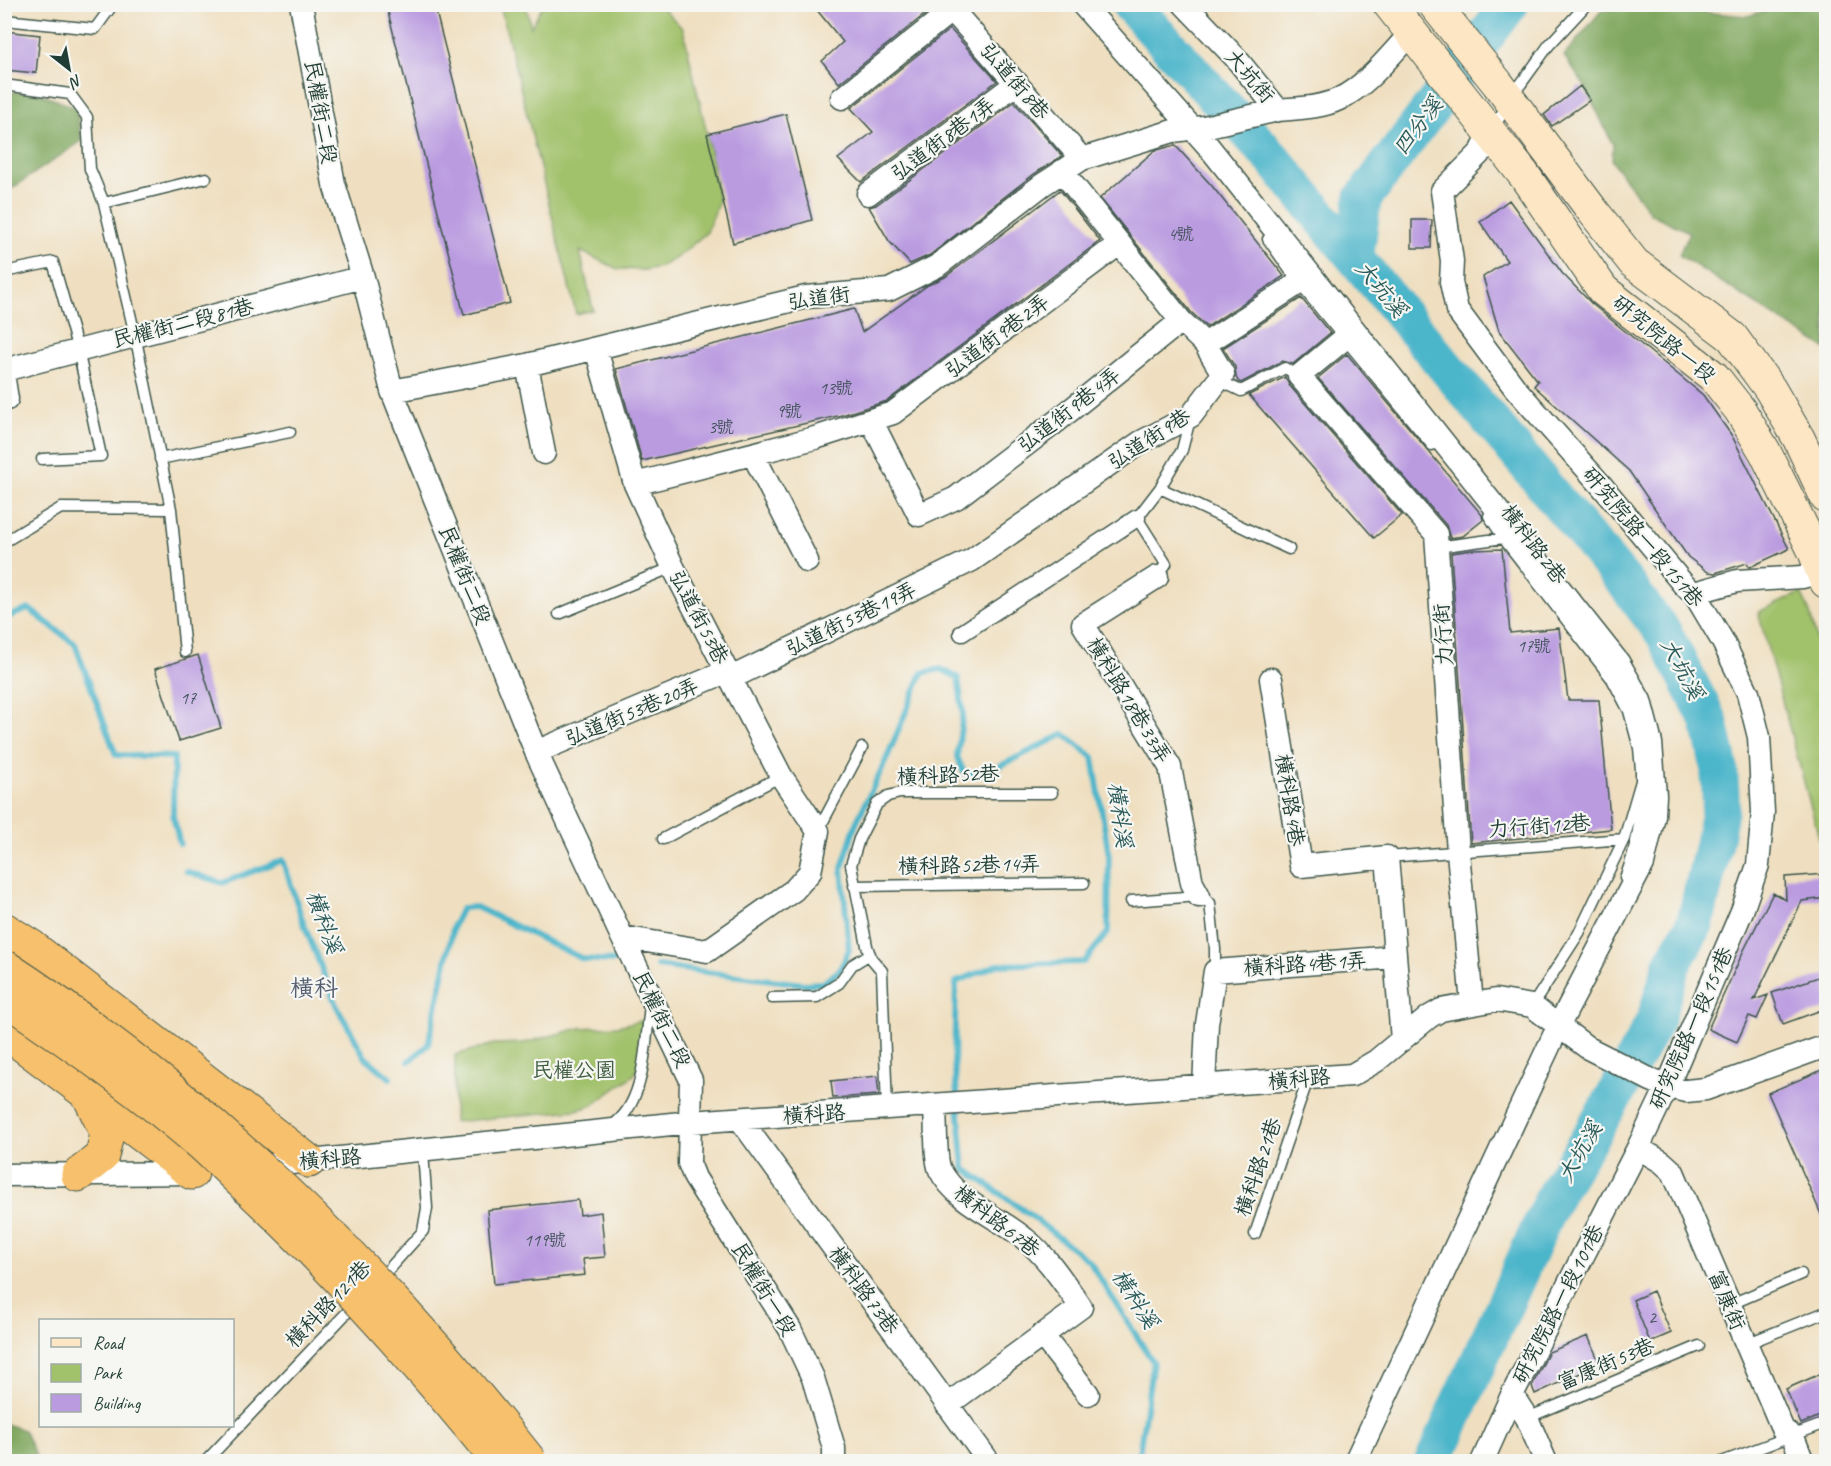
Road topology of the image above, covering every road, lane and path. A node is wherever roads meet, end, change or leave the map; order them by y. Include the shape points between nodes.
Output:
1 (110, 4) edge
2 (301, 4) edge
3 (1082, 4) edge
4 (1184, 4) edge
5 (1389, 4) edge
6 (1434, 4) edge
7 (1587, 4) edge
8 (949, 7) edge
9 (4, 20) edge
10 (1421, 44) junction
11 (1017, 83) junction
12 (4, 85) edge
13 (1504, 91) junction
14 (842, 98) dead end
15 (1278, 110) junction
16 (1483, 122) junction
17 (1204, 134) junction
18 (1082, 159) junction
19 (1062, 171) junction
20 (206, 178) dead end
21 (868, 194) dead end
22 (104, 203) junction
23 (1119, 244) junction
24 (4, 272) edge
25 (363, 277) junction
26 (1299, 283) junction
27 (1181, 321) junction
28 (135, 335) junction
29 (1345, 338) junction
30 (1205, 344) junction
31 (596, 349) junction
32 (78, 350) junction
33 (527, 365) junction
34 (4, 370) edge
35 (1299, 376) junction
36 (4, 380) edge
37 (1218, 380) junction
38 (392, 391) junction
39 (4, 400) edge
40 (1191, 416) junction
41 (871, 420) junction
42 (290, 432) dead end
43 (544, 453) dead end
44 (753, 454) junction
45 (42, 459) dead end
46 (160, 459) junction
47 (635, 484) junction
48 (1160, 488) junction
49 (1827, 497) edge
50 (171, 509) junction
51 (1137, 518) junction
52 (1504, 538) junction
53 (4, 542) edge
54 (1437, 547) junction
55 (1289, 549) dead end
56 (972, 560) joint
57 (807, 561) dead end
58 (673, 567) junction
59 (1825, 575) edge
60 (1157, 577) joint
61 (1694, 593) junction
62 (559, 614) dead end
63 (962, 633) dead end
64 (184, 652) dead end
65 (729, 675) junction
66 (1271, 679) dead end
67 (862, 748) dead end
68 (536, 752) junction
69 (781, 776) junction
70 (1641, 781) junction
71 (1052, 793) dead end
72 (818, 831) junction
73 (663, 839) dead end
74 (1624, 839) junction
75 (1458, 852) junction
76 (1387, 857) junction
77 (1084, 883) dead end
78 (854, 886) junction
79 (1199, 896) junction
80 (1131, 902) dead end
81 (4, 929) edge
82 (622, 937) junction
83 (1601, 943) junction
84 (870, 954) junction
85 (1395, 957) junction
86 (4, 966) edge
87 (1215, 971) junction
88 (652, 996) junction
89 (4, 998) edge
90 (772, 998) dead end
91 (1472, 1004) junction
92 (1532, 1006) junction
93 (1558, 1027) junction
94 (4, 1031) edge
95 (1402, 1040) junction
96 (1827, 1046) edge
97 (1308, 1078) junction
98 (1659, 1084) junction
99 (1204, 1087) junction
100 (79, 1088) junction
101 (939, 1106) junction
102 (887, 1109) junction
103 (740, 1119) junction
104 (691, 1122) junction
105 (601, 1132) junction
106 (1638, 1148) junction
107 (423, 1151) junction
108 (309, 1161) junction
109 (192, 1173) junction
110 (4, 1175) edge
111 (78, 1175) junction
112 (1255, 1234) dead end
113 (1801, 1274) dead end
114 (1729, 1305) junction
115 (1827, 1312) edge
116 (1042, 1335) junction
117 (1746, 1344) junction
118 (1699, 1346) dead end
119 (1088, 1394) dead end
120 (1512, 1395) junction
121 (947, 1405) junction
122 (1527, 1418) junction
123 (1827, 1423) edge
124 (1793, 1437) junction
125 (205, 1461) edge
126 (499, 1461) edge
127 (531, 1461) edge
128 (834, 1461) edge
129 (989, 1461) edge
130 (1355, 1461) edge
131 (1482, 1461) edge
132 (1546, 1461) edge
133 (1722, 1461) edge
134 (1803, 1461) edge

1 - 9 lane via 95,28
2 - 25 street, 民權街二段 via 334,184
3 - 17 street
4 - 15 street, 大坑街
5 - 10 main road, 研究院路一段
6 - 13 main road, 研究院路一段
7 - 13 lane
8 - 11 street, 弘道街8巷
8 - 14 street
10 - 15 street, 大坑街 via 1339,99
10 - 16 main road, 研究院路一段
11 - 18 street, 弘道街8巷
11 - 21 street, 弘道街8巷1弄
12 - 22 lane via 70,94 87,117 90,169
13 - 16 lane
13 - 49 main road, 研究院路一段 via 1634,263 1732,337 1770,389
15 - 17 street, 弘道街
16 - 59 main road, 研究院路一段 via 1603,290 1714,377 1740,410
16 - 61 street, 研究院路一段151巷 via 1481,152 1442,191 1457,310 1515,388
17 - 18 street, 弘道街 via 1173,131
17 - 26 lane, 橫科路2巷 via 1255,220
17 - 83 street via 1618,662 1640,701 1652,743 1653,816 1643,864
18 - 19 street, 弘道街
19 - 23 street
19 - 31 street, 弘道街 via 937,266 889,290 806,297
20 - 22 lane
22 - 28 lane
23 - 27 street
23 - 41 street, 弘道街9巷2弄 via 893,413
24 - 32 lane via 53,262
25 - 28 street, 民權街二段81巷
25 - 38 street, 民權街二段
26 - 29 lane, 橫科路2巷
26 - 30 street
27 - 30 street
27 - 41 street, 弘道街9巷4弄 via 956,498 920,515
28 - 32 street, 民權街二段81巷
28 - 46 lane
29 - 35 street
29 - 52 lane, 橫科路2巷
30 - 37 street via 1223,374
31 - 33 street, 弘道街
31 - 47 street, 弘道街53巷
32 - 34 street, 民權街二段81巷
32 - 45 lane via 101,456
33 - 38 street, 弘道街
33 - 43 street
35 - 37 lane via 1285,368 1241,392
35 - 54 street, 力行街 via 1436,534
36 - 39 street
37 - 40 street, 弘道街9巷
38 - 68 street, 民權街二段
40 - 48 lane via 1182,450
40 - 56 street, 弘道街9巷 via 1141,442
41 - 44 street, 弘道街9巷2弄
42 - 46 lane
44 - 47 street, 弘道街9巷2弄
44 - 57 street
46 - 50 lane
47 - 58 street, 弘道街53巷
48 - 51 lane
48 - 55 lane
50 - 53 lane via 61,508
50 - 64 lane
51 - 60 lane via 1166,564
51 - 63 street
52 - 54 lane
52 - 70 lane, 橫科路2巷 via 1621,694 1639,748
54 - 75 street, 力行街
56 - 65 street, 弘道街53巷19弄
58 - 62 lane
58 - 65 street, 弘道街53巷
59 - 61 street via 1737,581
60 - 79 street, 橫科路18巷33弄 via 1083,624 1170,767 1192,883
61 - 98 street, 研究院路一段151巷 via 1748,693 1759,736 1763,812 1758,865 1742,911
65 - 68 street, 弘道街53巷20弄
65 - 69 street, 弘道街53巷
66 - 76 street, 橫科路4巷 via 1300,866
67 - 72 lane
68 - 82 street, 民權街二段
69 - 72 street, 弘道街53巷
69 - 73 lane
70 - 74 lane, 橫科路2巷
70 - 83 lane via 1641,820 1636,841
71 - 78 lane, 橫科路52巷 via 888,796 877,804 859,839 851,865
72 - 82 street via 810,872 794,891 707,951
74 - 75 lane, 力行街12巷
74 - 92 lane, 橫科路2巷 via 1579,933
75 - 76 lane, 力行街12巷
75 - 91 street, 力行街
76 - 85 street
77 - 78 lane, 橫科路52巷14弄
78 - 84 lane, 橫科路52巷
79 - 80 lane
79 - 87 lane via 1210,903
81 - 108 highway
82 - 88 street, 民權街二段
83 - 93 street
84 - 90 lane via 817,997
84 - 102 lane, 橫科路52巷 via 882,970
85 - 87 street, 橫科路4巷1弄
85 - 95 street
86 - 127 highway, bridge via 130,1056 225,1134 314,1216 467,1384
87 - 99 street
88 - 104 street, 民權街二段 via 691,1080
88 - 105 lane via 634,1099 628,1112
89 - 126 highway, bridge via 117,1077 201,1145 354,1294
91 - 92 street, 橫科路 via 1496,1000
91 - 95 street, 橫科路 via 1441,1010
92 - 93 street, 橫科路
93 - 98 street, 橫科路 via 1588,1048
93 - 130 street
94 - 100 highway
95 - 97 street, 橫科路 via 1352,1075
96 - 98 street via 1706,1089 1686,1091
97 - 99 street, 橫科路
97 - 112 lane, 橫科路21巷
98 - 106 street, 研究院路一段151巷
99 - 101 street, 橫科路
100 - 109 highway
100 - 111 highway via 107,1134 102,1156
101 - 102 street, 橫科路
101 - 116 street, 橫科路67巷 via 939,1168 951,1186 1025,1239 1048,1261 1081,1307
102 - 103 street, 橫科路
103 - 104 street, 橫科路
103 - 121 street, 橫科路73巷
104 - 105 street, 橫科路
104 - 128 street, 民權街一段 via 689,1163 695,1178 790,1329 813,1378 834,1448
105 - 107 street, 橫科路
106 - 114 street, 富康街 via 1673,1172
106 - 120 street, 研究院路一段101巷
107 - 108 street, 橫科路
107 - 125 lane, 橫科路121巷 via 427,1208 423,1231
108 - 109 street, 橫科路
109 - 111 street, 橫科路
110 - 111 street, 橫科路
113 - 114 lane
114 - 117 street, 富康街
115 - 117 lane
116 - 119 street
116 - 121 street, 橫科路67巷
117 - 124 street, 富康街 via 1783,1430
118 - 122 lane, 富康街53巷
120 - 122 street
120 - 131 street, 研究院路一段101巷
121 - 129 street, 橫科路73巷
122 - 132 street
123 - 124 lane
124 - 133 lane
124 - 134 street, 富康街

